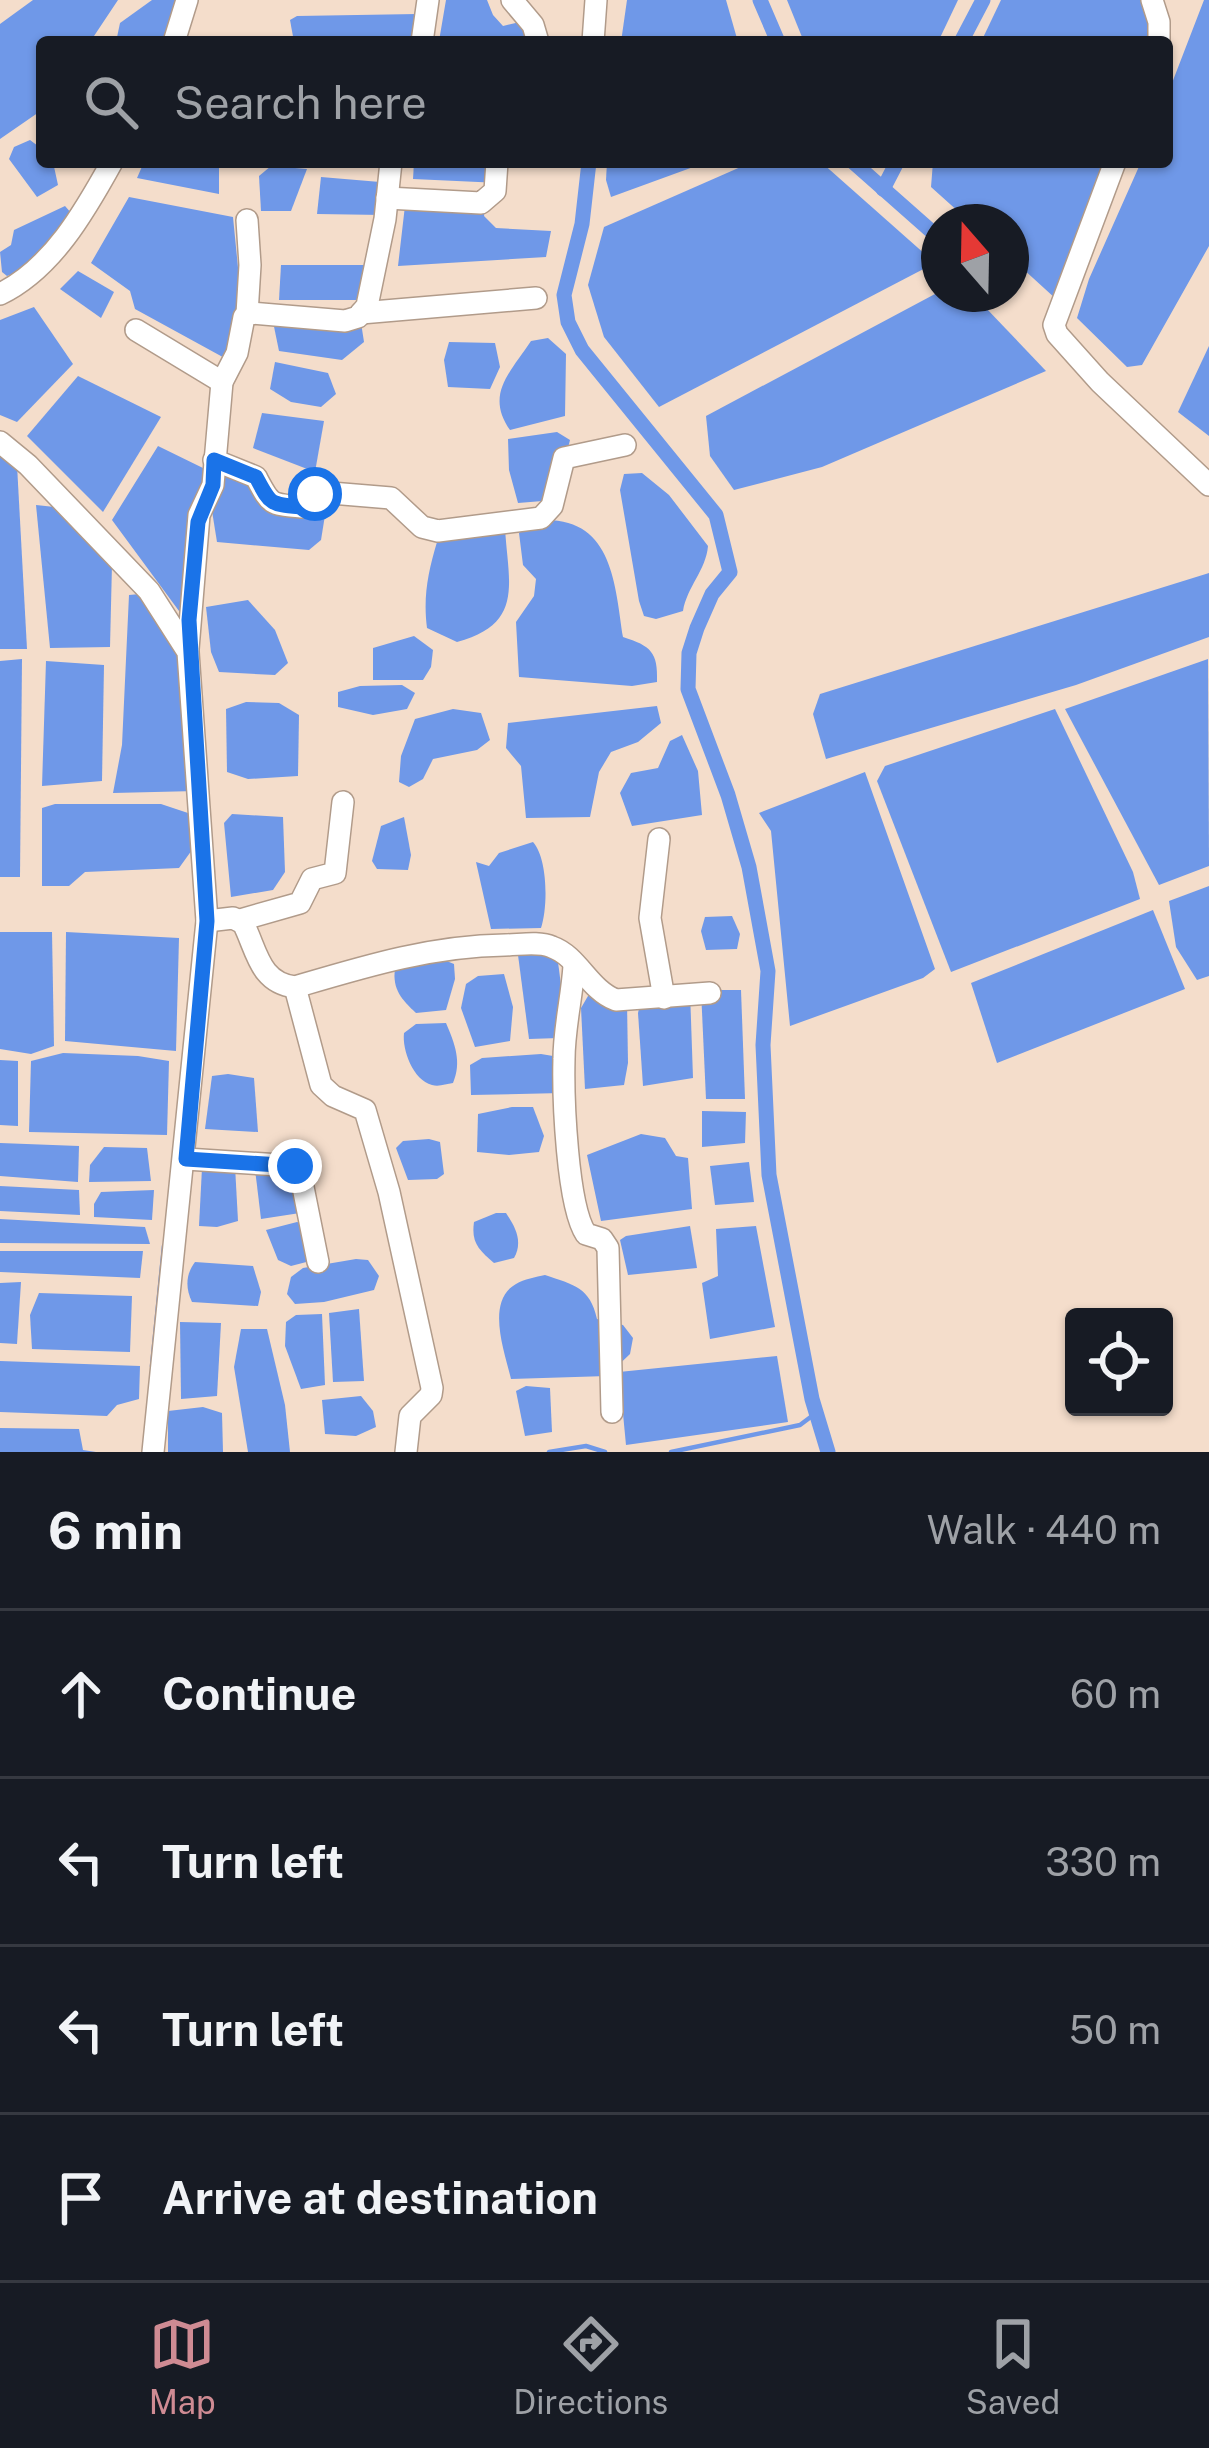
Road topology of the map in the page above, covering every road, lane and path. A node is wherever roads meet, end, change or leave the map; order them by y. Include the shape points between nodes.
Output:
1 (187, 0) edge
2 (428, 0) edge
3 (512, 0) edge
4 (596, 0) edge
5 (1152, 0) edge
6 (176, 36) edge
7 (423, 36) edge
8 (536, 36) edge
9 (593, 36) edge
10 (1159, 36) edge
11 (108, 168) edge
12 (390, 168) edge
13 (497, 168) edge
14 (1113, 168) edge
15 (387, 198) junction
16 (247, 220) dead end
17 (0, 294) edge
18 (536, 298) dead end
19 (362, 313) junction
20 (247, 314) junction
21 (136, 330) dead end
22 (222, 382) junction
23 (0, 442) edge
24 (625, 445) dead end
25 (214, 460) junction
26 (1209, 484) edge
27 (188, 652) junction
28 (343, 802) dead end
29 (658, 839) dead end
30 (240, 920) junction
31 (207, 921) junction
32 (574, 966) junction
33 (295, 987) junction
34 (710, 993) dead end
35 (664, 998) junction
36 (186, 1159) junction
37 (318, 1262) dead end
38 (612, 1412) dead end
39 (154, 1452) edge
40 (406, 1452) edge

1 - 6 street
2 - 7 street
3 - 8 street
4 - 9 street
5 - 10 street
11 - 17 street via 63,241
12 - 15 street
13 - 15 street via 495,191 481,203
14 - 26 street via 1054,325 1100,382
15 - 19 street
16 - 20 street
18 - 19 street
19 - 20 street via 345,321
20 - 22 street
21 - 22 street
22 - 25 street
23 - 27 street via 149,591
24 - 25 street via 564,458 541,518 438,531 422,527 395,500 360,493 319,493 302,507 273,504 256,477
25 - 27 street via 198,522
27 - 31 street
28 - 30 street via 335,874 312,879 301,903
29 - 35 street via 650,917
30 - 31 street
30 - 33 street via 272,980
31 - 36 street
32 - 33 street via 553,947 467,945
32 - 35 street via 608,998
32 - 38 street via 563,1055 566,1112 576,1215 586,1234 608,1248
33 - 40 street via 321,1084 364,1110 389,1192 432,1388 410,1416
34 - 35 street
36 - 37 street via 295,1166
36 - 39 street

